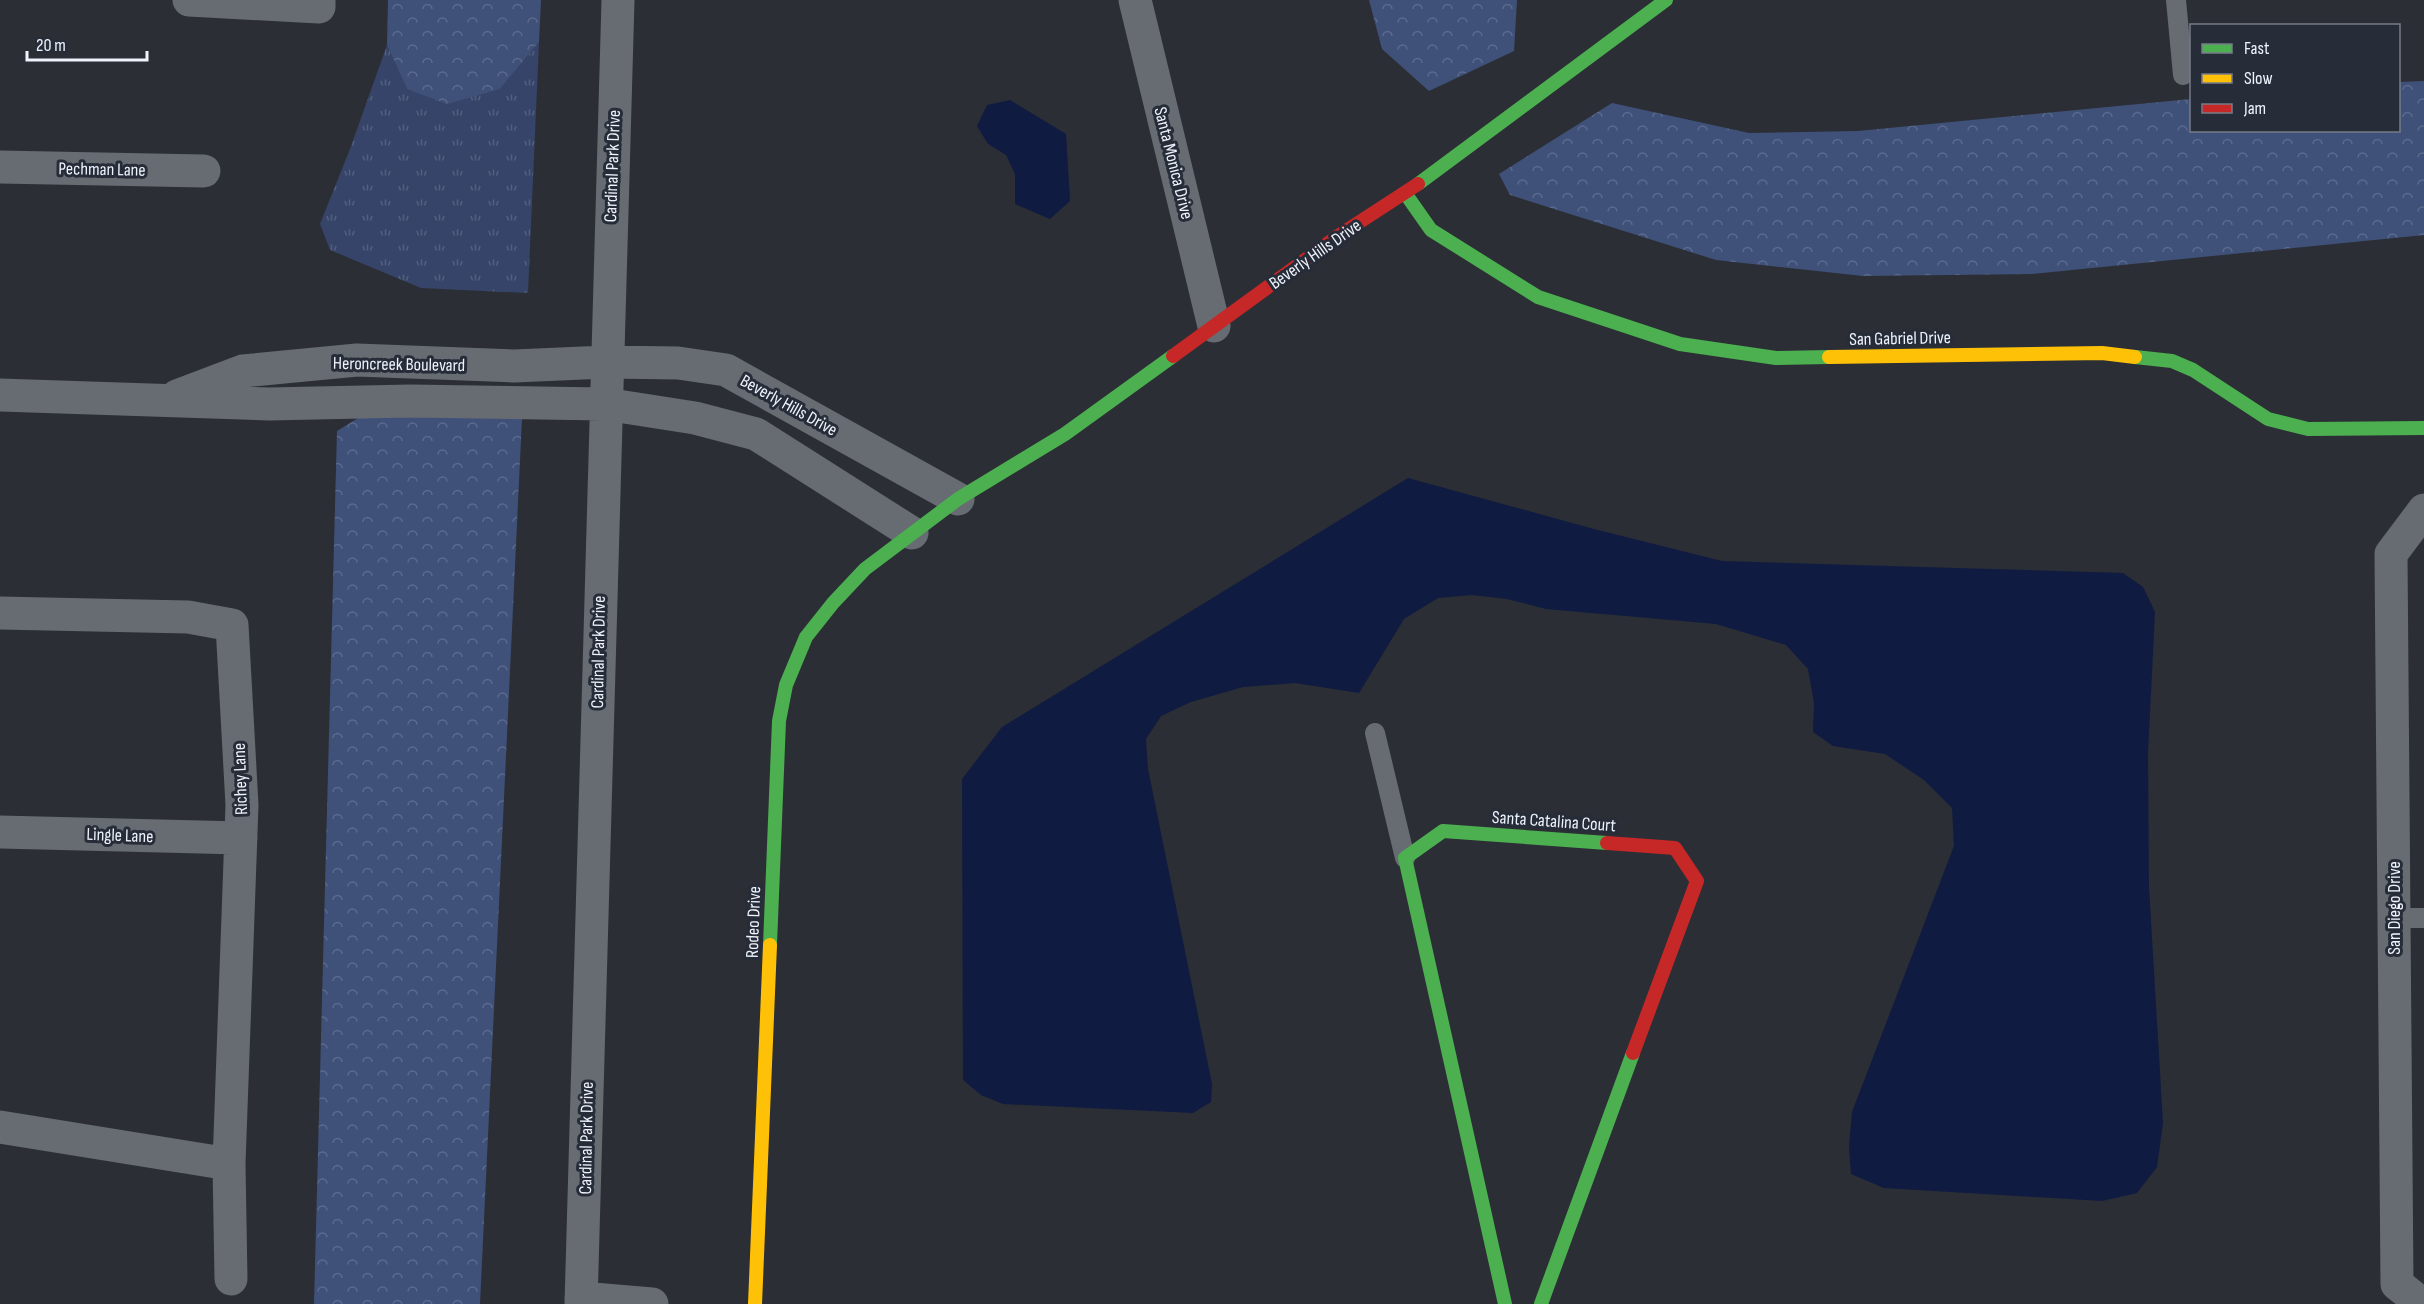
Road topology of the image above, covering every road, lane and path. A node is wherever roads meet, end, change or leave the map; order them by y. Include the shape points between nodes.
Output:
1 (189, 0) edge
2 (319, 0) edge
3 (618, 0) edge
4 (1135, 0) edge
5 (1666, 0) edge
6 (2176, 0) edge
7 (2183, 75) dead end
8 (0, 167) edge
9 (204, 171) dead end
10 (1405, 192) junction
11 (1214, 326) junction
12 (606, 362) junction
13 (0, 395) edge
14 (162, 402) junction
15 (604, 404) junction
16 (2424, 428) edge
17 (957, 499) junction
18 (2424, 510) edge
19 (912, 533) junction
20 (865, 569) joint
21 (0, 613) edge
22 (1374, 733) dead end
23 (0, 832) edge
24 (241, 838) junction
25 (1405, 858) junction
26 (2409, 918) edge
27 (0, 1127) edge
28 (228, 1164) junction
29 (231, 1279) dead end
30 (581, 1301) edge
31 (652, 1304) edge
32 (755, 1304) edge
33 (1505, 1304) edge
34 (1541, 1304) edge
35 (2422, 1304) edge

1 - 2 street via 319,7
3 - 12 street, Cardinal Park Drive
4 - 11 street, Santa Monica Drive
5 - 10 street, Beverly Hills Drive
6 - 7 lane
8 - 9 street, Pechman Lane
10 - 11 street, Beverly Hills Drive
10 - 16 street, San Gabriel Drive via 1431,230 1538,297 1680,344 1776,358 2102,353 2172,361 2193,370 2268,419 2308,429
11 - 17 street, Beverly Hills Drive via 1065,434
12 - 14 street, Heroncreek Boulevard via 514,366 357,360 243,371
12 - 15 street, Cardinal Park Drive
12 - 17 street, Beverly Hills Drive via 678,363 726,370
13 - 14 street, Heroncreek Boulevard
14 - 15 street, Heroncreek Boulevard
15 - 19 street via 695,418 756,434
15 - 30 street, Cardinal Park Drive
17 - 19 street, Beverly Hills Drive
18 - 26 street, San Diego Drive via 2391,554
19 - 20 street, Beverly Hills Drive
20 - 32 street, Rodeo Drive via 806,637 786,685 779,721
21 - 24 street, Richey Lane via 188,617 232,625
22 - 25 lane
23 - 24 street, Lingle Lane
24 - 28 street, Richey Lane
25 - 33 street
25 - 34 street, Santa Catalina Court via 1443,831 1675,848 1697,881
26 - 35 street, San Diego Drive via 2397,1284
27 - 28 street
28 - 29 street, Richey Lane
30 - 31 street

